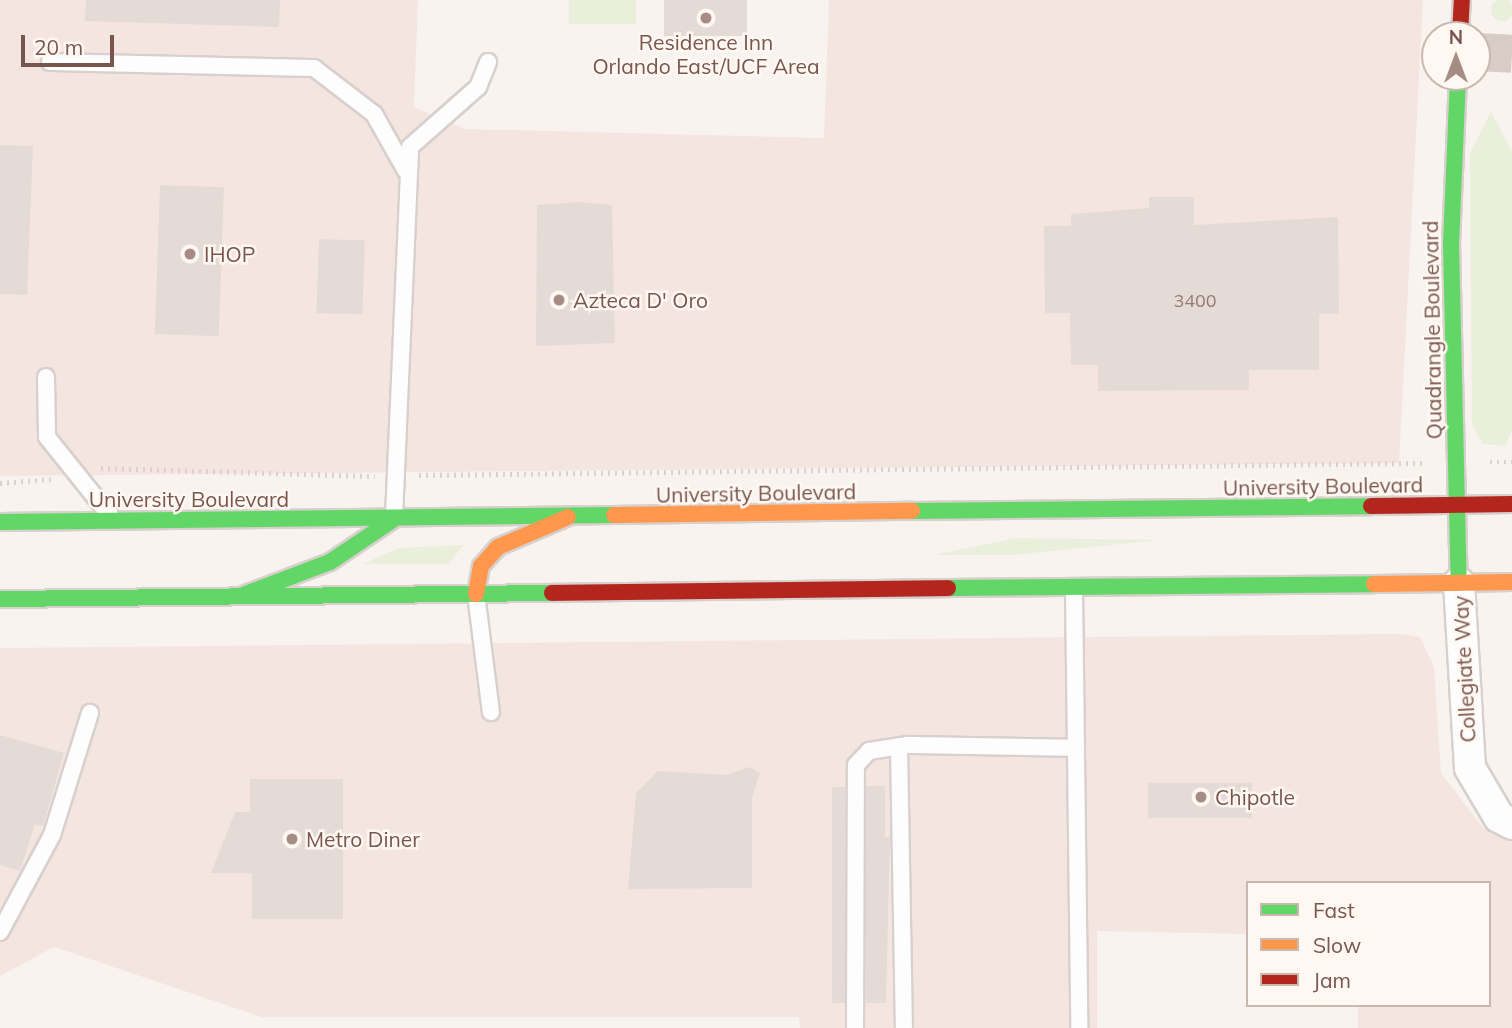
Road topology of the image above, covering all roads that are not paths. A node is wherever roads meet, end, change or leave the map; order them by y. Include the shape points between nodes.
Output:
1 (1462, 0) edge
2 (1461, 21) edge
3 (50, 62) dead end
4 (488, 62) dead end
5 (1457, 91) edge
6 (406, 171) junction
7 (46, 377) dead end
8 (1512, 504) edge
9 (1455, 505) junction
10 (568, 517) junction
11 (394, 519) junction
12 (113, 520) junction
13 (0, 522) edge
14 (1512, 582) edge
15 (1459, 583) junction
16 (1074, 588) junction
17 (476, 594) junction
18 (238, 597) junction
19 (0, 599) edge
20 (491, 712) dead end
21 (90, 713) dead end
22 (899, 746) junction
23 (1076, 748) junction
24 (1512, 824) edge
25 (0, 932) edge
26 (855, 1028) edge
27 (904, 1028) edge
28 (1079, 1028) edge

1 - 2 main road
3 - 6 lane via 314,68 374,114
4 - 6 lane via 478,86 410,147
5 - 9 main road, Quadrangle Boulevard via 1451,243
6 - 11 lane
7 - 12 lane via 47,437
8 - 9 main road, University Boulevard
9 - 10 main road, University Boulevard
9 - 15 main road, Quadrangle Boulevard
10 - 11 main road, University Boulevard
10 - 17 main road via 498,547 481,566
11 - 12 main road, University Boulevard
11 - 18 main road via 330,562
12 - 13 main road, University Boulevard
14 - 15 main road
15 - 16 main road
15 - 24 street, Collegiate Way via 1470,768 1499,817
16 - 17 main road
16 - 23 lane
17 - 18 main road
17 - 20 lane
18 - 19 main road
21 - 25 lane via 52,835
22 - 23 lane
22 - 26 lane via 869,751 856,765
22 - 27 lane
23 - 28 lane

